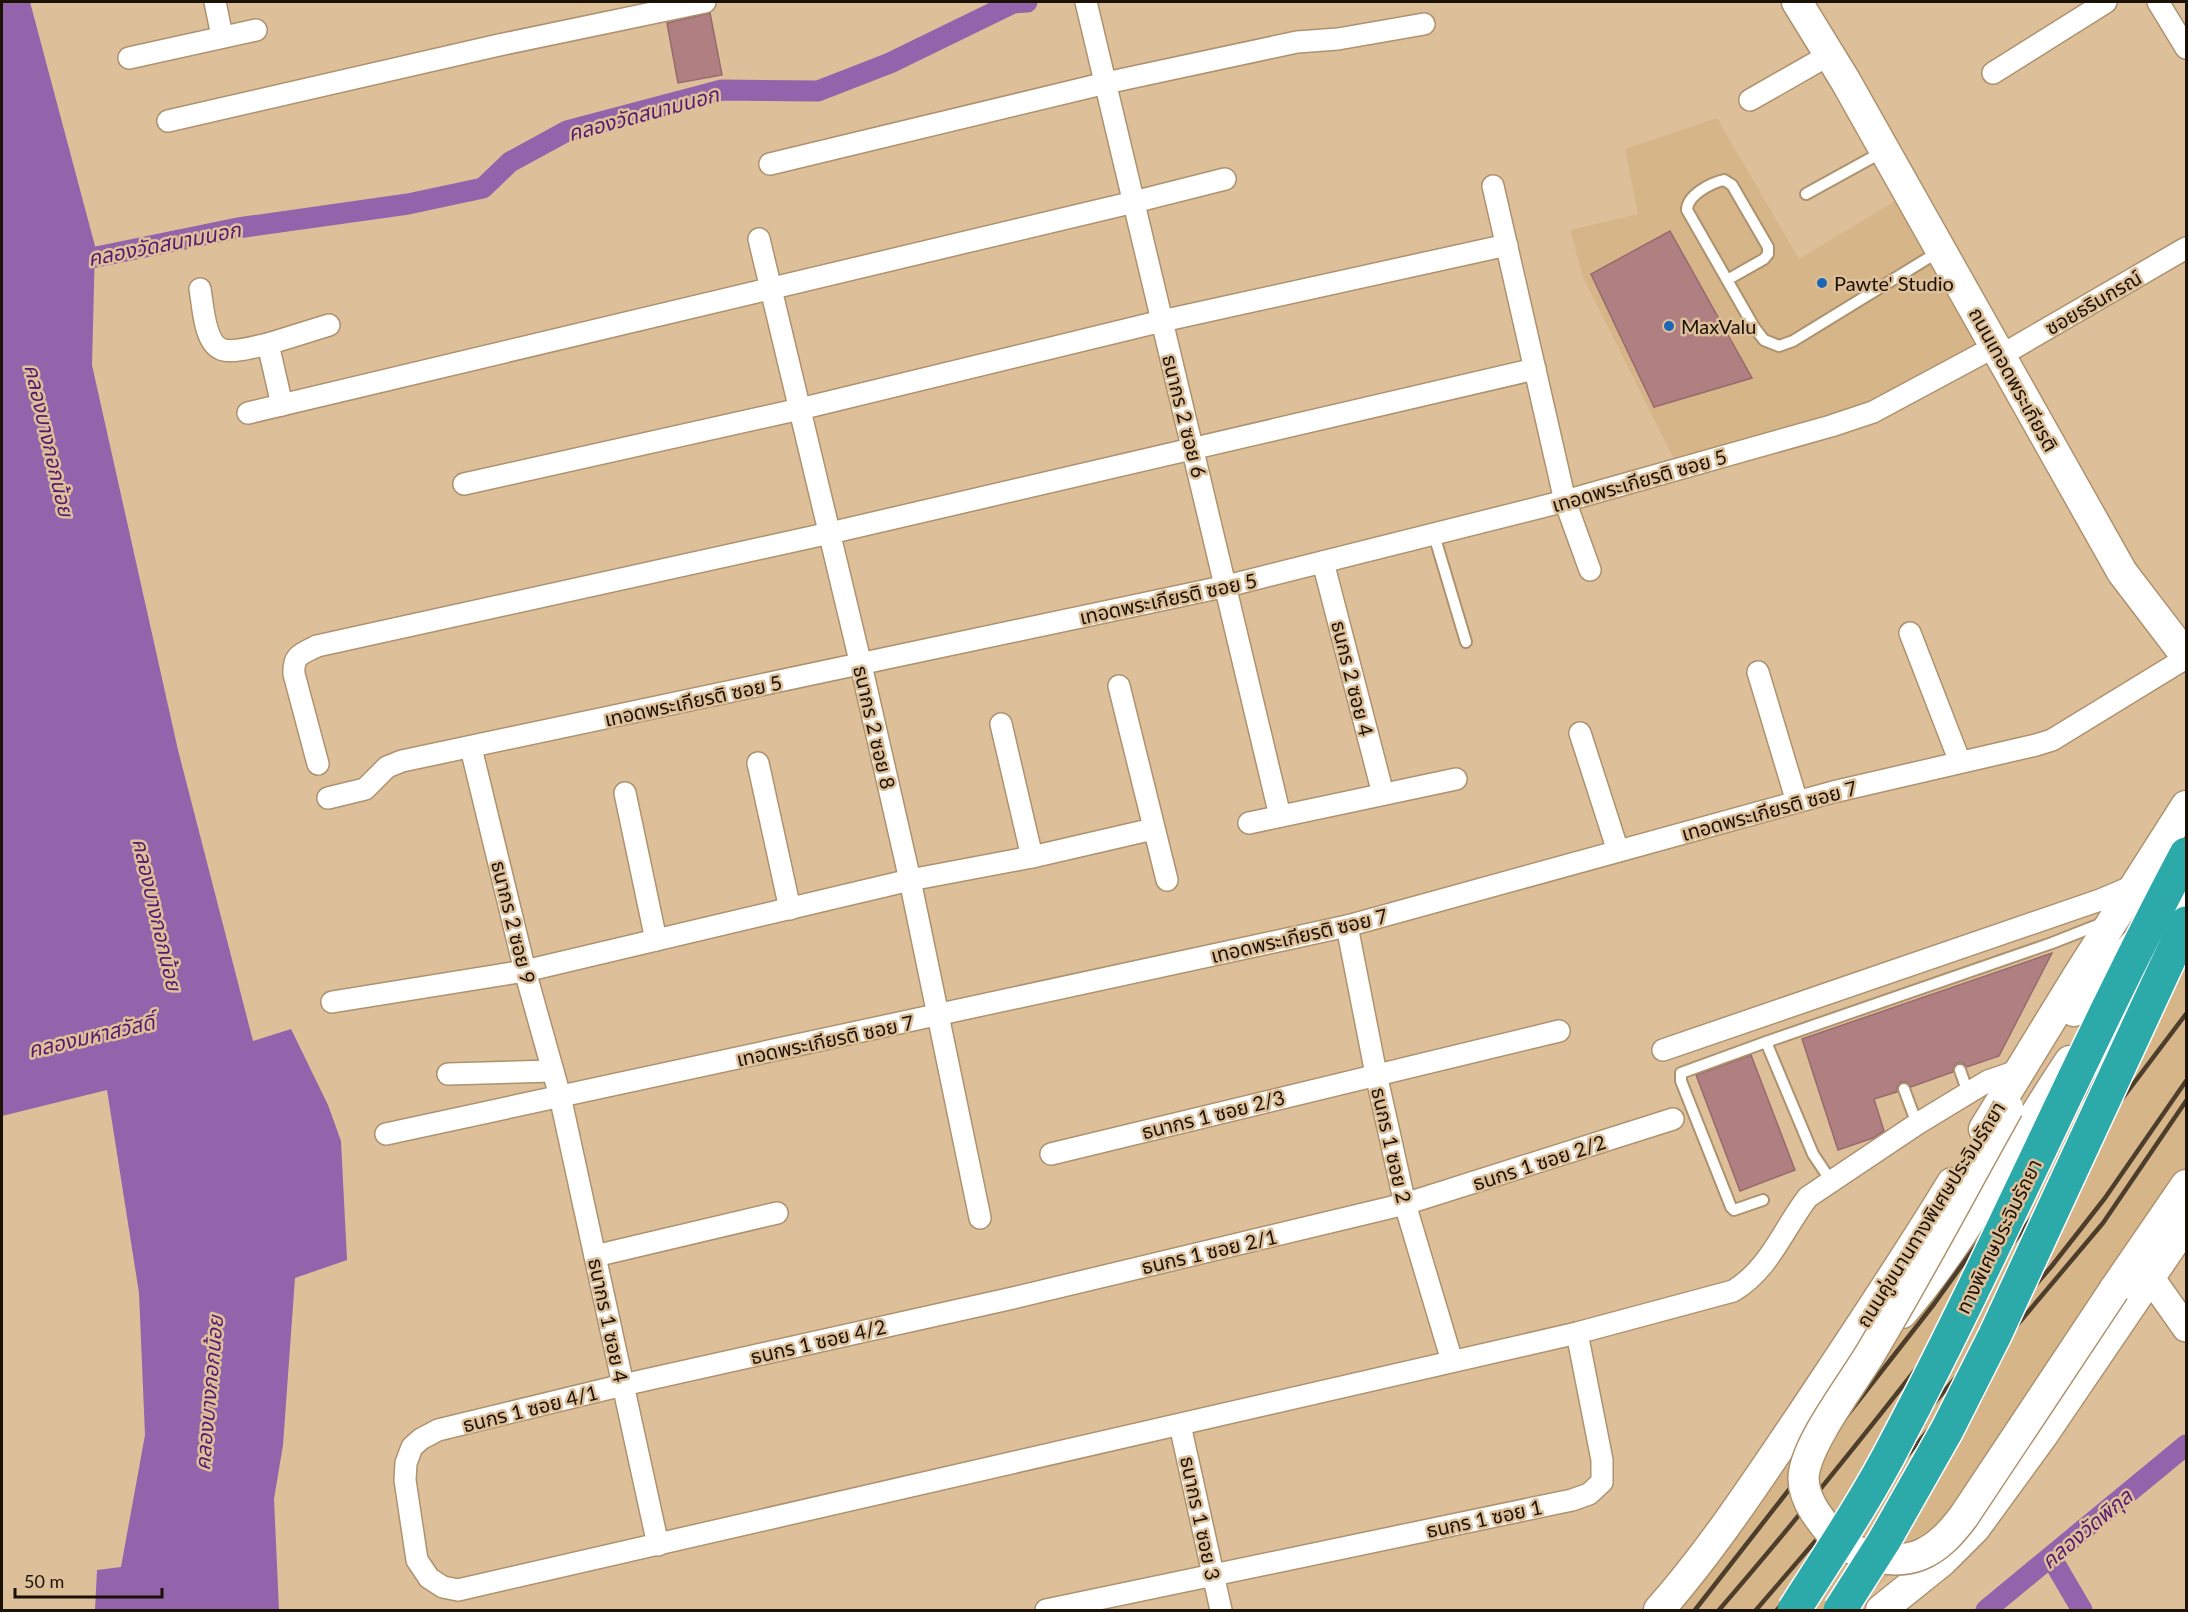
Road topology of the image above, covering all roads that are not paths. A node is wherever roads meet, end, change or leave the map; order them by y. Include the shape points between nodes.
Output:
1 (215, 2) edge
2 (705, 2) edge
3 (1797, 2) edge
4 (2106, 2) edge
5 (2158, 2) edge
6 (1088, 9) edge
7 (1424, 24) dead end
8 (256, 30) dead end
9 (222, 36) junction
10 (2185, 41) edge
11 (1829, 55) junction
12 (129, 58) dead end
13 (1993, 73) dead end
14 (1106, 83) junction
15 (1750, 100) dead end
16 (168, 121) dead end
17 (1884, 150) junction
18 (770, 164) dead end
19 (1225, 179) dead end
20 (1493, 186) dead end
21 (1806, 194) dead end
22 (1134, 202) junction
23 (759, 239) dead end
24 (1506, 244) junction
25 (2187, 248) edge
26 (1941, 250) junction
27 (1727, 280) junction
28 (771, 287) junction
29 (200, 289) dead end
30 (1162, 321) junction
31 (329, 325) dead end
32 (268, 344) junction
33 (1998, 351) junction
34 (1535, 369) junction
35 (282, 405) junction
36 (800, 409) junction
37 (248, 413) dead end
38 (1193, 448) junction
39 (464, 484) dead end
40 (1565, 501) junction
41 (830, 533) junction
42 (1434, 535) junction
43 (1323, 562) junction
44 (1590, 570) dead end
45 (1227, 586) junction
46 (1910, 633) dead end
47 (1466, 642) dead end
48 (2187, 657) edge
49 (861, 664) junction
50 (1758, 672) dead end
51 (1119, 686) dead end
52 (1001, 724) dead end
53 (1580, 732) dead end
54 (471, 748) junction
55 (1960, 762) junction
56 (758, 763) dead end
57 (318, 764) dead end
58 (1456, 779) dead end
59 (625, 793) dead end
60 (1383, 794) junction
61 (328, 798) dead end
62 (1797, 802) junction
63 (2187, 806) edge
64 (1280, 816) junction
65 (1249, 823) dead end
66 (1153, 829) junction
67 (1618, 851) junction
68 (2187, 854) edge
69 (1032, 857) junction
70 (910, 880) junction
71 (1167, 880) dead end
72 (2138, 884) junction
73 (2184, 906) edge
74 (790, 909) junction
75 (2116, 918) junction
76 (1347, 926) junction
77 (656, 940) junction
78 (525, 971) junction
79 (2079, 974) junction
80 (332, 1002) dead end
81 (938, 1016) junction
82 (1559, 1031) dead end
83 (1766, 1042) junction
84 (1663, 1050) dead end
85 (1960, 1070) dead end
86 (2020, 1070) junction
87 (552, 1071) junction
88 (448, 1074) dead end
89 (1376, 1074) junction
90 (1904, 1089) dead end
91 (1968, 1093) junction
92 (560, 1096) junction
93 (2008, 1108) junction
94 (1673, 1119) dead end
95 (1917, 1124) junction
96 (386, 1134) dead end
97 (1051, 1154) dead end
98 (1831, 1181) junction
99 (2187, 1185) edge
100 (1763, 1200) dead end
101 (1405, 1204) junction
102 (777, 1213) dead end
103 (980, 1218) dead end
104 (2187, 1224) edge
105 (595, 1256) junction
106 (2151, 1277) junction
107 (1013, 1298) joint
108 (2187, 1328) edge
109 (1577, 1333) junction
110 (1452, 1361) junction
111 (623, 1385) junction
112 (1797, 1420) junction
113 (1180, 1425) junction
114 (658, 1545) junction
115 (1214, 1574) junction
116 (1046, 1611) edge
117 (1221, 1611) edge
118 (1659, 1611) edge
119 (1794, 1611) edge
120 (1840, 1611) edge
121 (1881, 1611) edge

1 - 9 street
2 - 16 street
3 - 11 main road, ถนนเทอดพระเกียรติ
4 - 13 street
5 - 10 street
6 - 14 street, ธนากร 2 ซอย 6
7 - 14 street via 1297,42
8 - 9 street
9 - 12 street
11 - 15 street
11 - 17 main road, ถนนเทอดพระเกียรติ
14 - 18 street
14 - 22 street, ธนากร 2 ซอย 6
17 - 21 lane
17 - 26 main road, ถนนเทอดพระเกียรติ
19 - 22 street
20 - 24 street
22 - 28 street
22 - 30 street, ธนากร 2 ซอย 6
23 - 28 street, ธนากร 2 ซอย 8
24 - 30 street
24 - 34 street
25 - 33 street, ซอยธรินกรณ์
26 - 27 lane via 1779,346 1764,340
26 - 33 main road, ถนนเทอดพระเกียรติ
27 - 27 lane via 1687,203 1724,180 1732,185 1768,248 1764,260
28 - 35 street
28 - 36 street, ธนากร 2 ซอย 8
29 - 32 street via 207,332 222,350
30 - 36 street
30 - 38 street, ธนากร 2 ซอย 6
31 - 32 street
32 - 35 street
33 - 40 street, เทอดพระเกียรติ ซอย 5 via 1873,412
33 - 48 main road, ถนนเทอดพระเกียรติ via 2122,572
34 - 38 street
34 - 40 street
35 - 37 street
36 - 39 street
36 - 41 street, ธนากร 2 ซอย 8
38 - 41 street
38 - 45 street, ธนากร 2 ซอย 6
40 - 42 street, เทอดพระเกียรติ ซอย 5
40 - 44 street
41 - 49 street, ธนากร 2 ซอย 8
41 - 57 street via 317,646 299,654 293,663 294,674
42 - 43 street, เทอดพระเกียรติ ซอย 5
42 - 47 lane
43 - 45 street, เทอดพระเกียรติ ซอย 5
43 - 60 street, ธนกร 2 ซอย 4
45 - 49 street, เทอดพระเกียรติ ซอย 5
45 - 64 street, ธนากร 2 ซอย 6
46 - 55 street
48 - 55 street, เทอดพระเกียรติ ซอย 7 via 2052,740
49 - 54 street, เทอดพระเกียรติ ซอย 5
49 - 70 street, ธนากร 2 ซอย 8
50 - 62 street
51 - 66 street
52 - 69 street
53 - 67 street
54 - 61 street, เทอดพระเกียรติ ซอย 5 via 402,761 387,767 364,789
54 - 78 street, ธนากร 2 ซอย 9
55 - 62 street, เทอดพระเกียรติ ซอย 7
56 - 74 street
58 - 60 street
59 - 77 street
60 - 64 street
62 - 67 street, เทอดพระเกียรติ ซอย 7
63 - 72 main road, ถนนคู่ขนานทางพิเศษประจิมรัถยา
64 - 65 street
66 - 69 street
66 - 71 street
67 - 76 street, เทอดพระเกียรติ ซอย 7
68 - 119 highway, ทางพิเศษประจิมรัถยา, bridge via 2092,1038 1897,1442
69 - 70 street
70 - 74 street
70 - 81 street, ธนากร 2 ซอย 8
72 - 75 main road, ถนนคู่ขนานทางพิเศษประจิมรัถยา
72 - 84 street
73 - 93 main road via 2133,946 2081,1001
73 - 112 main road via 2056,1082 1930,1281 1865,1355
73 - 120 highway, ทางพิเศษประจิมรัถยา, bridge via 2000,1325 1947,1430
74 - 77 street
75 - 79 main road, ถนนคู่ขนานทางพิเศษประจิมรัถยา
75 - 83 lane
76 - 81 street, เทอดพระเกียรติ ซอย 7
76 - 89 street, ธนกร 1 ซอย 2
77 - 78 street
78 - 80 street
78 - 87 street, ธนากร 2 ซอย 9
79 - 86 main road, ถนนคู่ขนานทางพิเศษประจิมรัถยา
79 - 93 main road
81 - 92 street, เทอดพระเกียรติ ซอย 7
81 - 103 street, ธนากร 2 ซอย 8
82 - 89 street, ธนากร 1 ซอย 2/3
83 - 98 lane via 1813,1154
83 - 100 lane via 1689,1069 1680,1076 1731,1207 1740,1209
85 - 91 lane
86 - 91 street, ธนกร 1 ซอย 4/1
86 - 112 main road, ถนนคู่ขนานทางพิเศษประจิมรัถยา via 1924,1228
87 - 88 street
87 - 92 street, ธนากร 2 ซอย 9
89 - 97 street, ธนากร 1 ซอย 2/3
89 - 101 street, ธนกร 1 ซอย 2
90 - 95 lane
91 - 95 street, ธนกร 1 ซอย 4/1
92 - 96 street, เทอดพระเกียรติ ซอย 7
92 - 105 street, ธนากร 1 ซอย 4
93 - 99 main road, bridge via 1813,1446 1804,1473 1806,1494 1825,1526 1839,1540 1862,1552 1883,1559 1903,1559 1920,1555 1950,1534
94 - 101 street, ธนกร 1 ซอย 2/2
95 - 98 street, ธนกร 1 ซอย 4/1
98 - 109 street, ธนกร 1 ซอย 4/1 via 1808,1197 1764,1265 1733,1292
101 - 107 street, ธนกร 1 ซอย 2/1
101 - 110 street, ธนกร 1 ซอย 2
102 - 105 street
104 - 106 main road
105 - 111 street, ธนากร 1 ซอย 4
106 - 108 street
106 - 121 main road via 1975,1528
107 - 111 street, ธนกร 1 ซอย 4/2
109 - 110 street, ธนกร 1 ซอย 4/1
109 - 115 street, ธนกร 1 ซอย 1 via 1602,1460 1602,1482 1589,1494
110 - 113 street, ธนกร 1 ซอย 4/1
111 - 114 street, ธนากร 1 ซอย 4
111 - 114 street, ธนกร 1 ซอย 4/1 via 438,1430 421,1439 412,1447 406,1462 405,1480 417,1560 429,1578 458,1590
112 - 118 main road, ถนนคู่ขนานทางพิเศษประจิมรัถยา via 1724,1529
113 - 114 street, ธนกร 1 ซอย 4/1
113 - 115 street, ธนากร 1 ซอย 3
115 - 116 street, ธนกร 1 ซอย 1
115 - 117 street, ธนากร 1 ซอย 3

